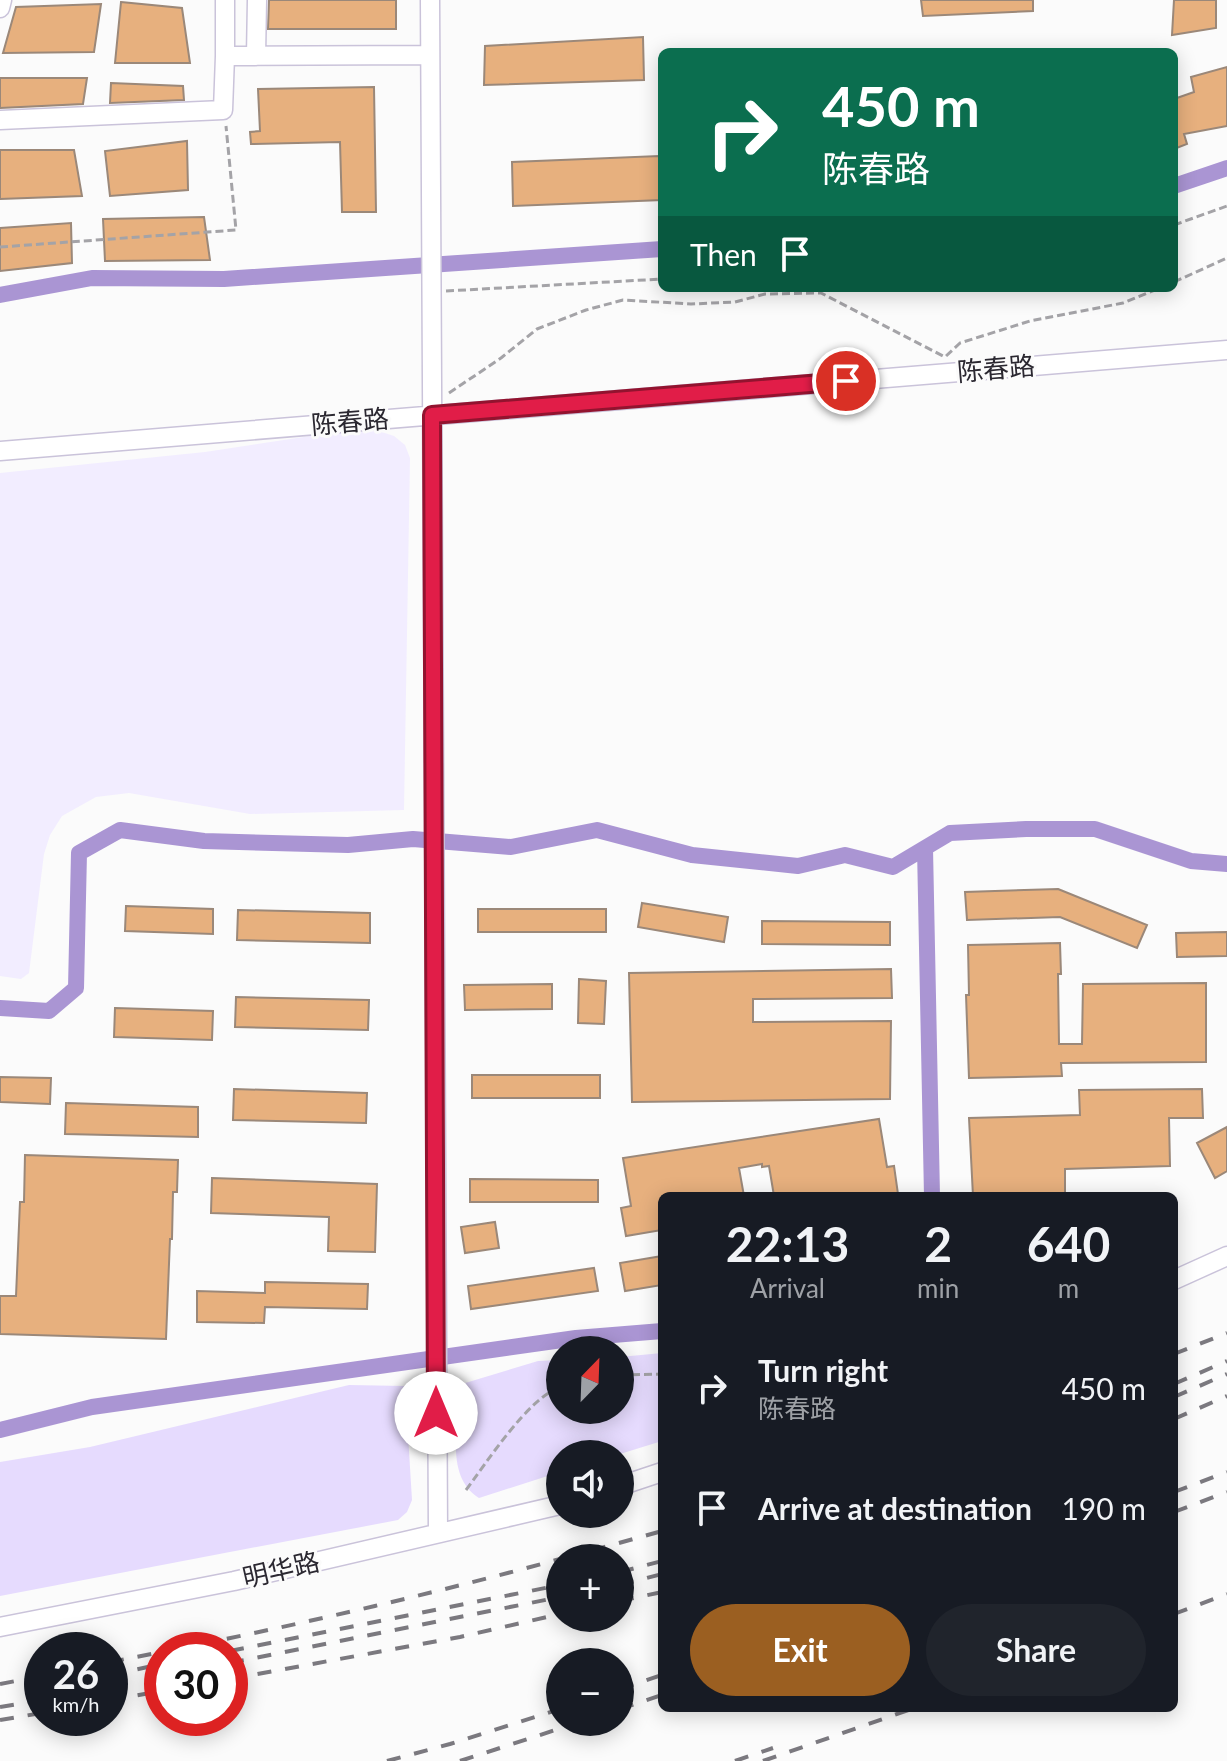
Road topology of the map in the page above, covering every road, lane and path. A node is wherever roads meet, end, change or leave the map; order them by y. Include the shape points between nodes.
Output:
1 (2, 0) edge
2 (225, 0) edge
3 (257, 0) edge
4 (430, 0) edge
5 (0, 8) edge
6 (430, 55) junction
7 (225, 56) junction
8 (256, 56) junction
9 (223, 110) junction
10 (0, 120) edge
11 (1227, 206) edge
12 (1178, 224) edge
13 (0, 247) edge
14 (1227, 258) edge
15 (658, 279) edge
16 (1178, 280) edge
17 (446, 291) dead end
18 (1150, 292) edge
19 (1227, 350) edge
20 (449, 393) dead end
21 (432, 415) junction
22 (0, 451) edge
23 (1227, 1256) edge
24 (1178, 1278) edge
25 (658, 1374) edge
26 (634, 1375) edge
27 (546, 1395) edge
28 (658, 1473) edge
29 (634, 1481) edge
30 (466, 1490) dead end
31 (546, 1508) edge
32 (438, 1533) junction
33 (0, 1627) edge

1 - 5 street
2 - 7 street
3 - 8 street
4 - 6 street
6 - 8 street
6 - 21 street
7 - 8 street
7 - 9 street
9 - 10 street
9 - 13 path via 236,230
11 - 12 path
14 - 16 path
15 - 17 path
18 - 20 path via 960,343 945,357 821,293 691,304 623,300 537,329
19 - 21 street, 陈春路
21 - 22 street, 陈春路
21 - 32 street
23 - 24 street
25 - 26 path
27 - 30 path
28 - 29 street
31 - 32 street, 明华路
32 - 33 street, 明华路 via 234,1581

